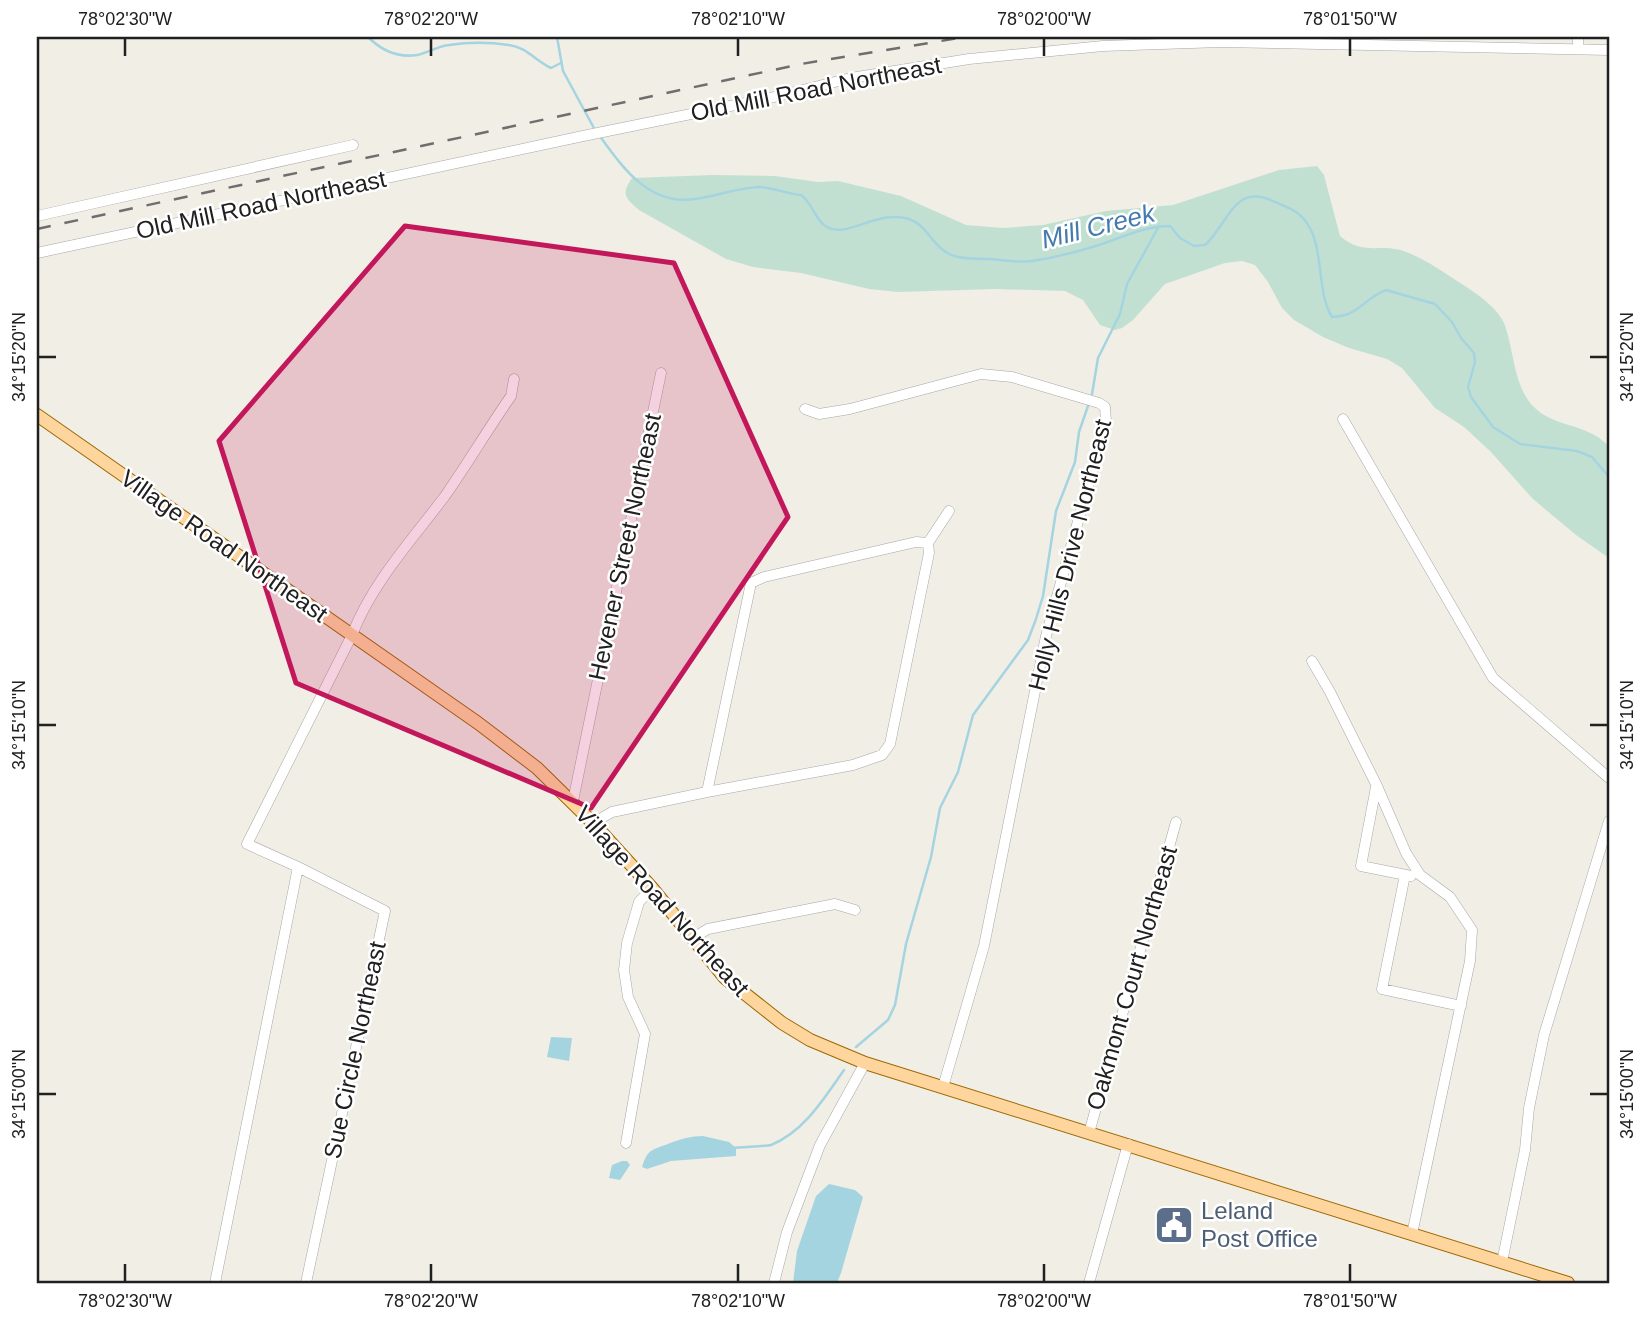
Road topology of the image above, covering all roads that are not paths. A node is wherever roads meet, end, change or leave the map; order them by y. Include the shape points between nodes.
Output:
1 (1578, 37) edge
2 (1578, 49) junction
3 (1609, 50) edge
4 (353, 145) dead end
5 (37, 216) edge
6 (37, 253) edge
7 (662, 373) dead end
8 (514, 379) dead end
9 (805, 410) dead end
10 (39, 416) edge
11 (1343, 419) dead end
12 (949, 511) dead end
13 (928, 543) junction
14 (352, 635) junction
15 (1312, 661) dead end
16 (1609, 778) edge
17 (1377, 786) junction
18 (707, 792) junction
19 (573, 802) junction
20 (1609, 821) edge
21 (593, 822) junction
22 (1176, 822) dead end
23 (298, 867) junction
24 (1405, 875) junction
25 (1425, 879) junction
26 (652, 888) junction
27 (855, 910) dead end
28 (693, 938) junction
29 (1461, 1006) junction
30 (864, 1063) junction
31 (943, 1087) junction
32 (1089, 1133) junction
33 (626, 1143) dead end
34 (1128, 1144) junction
35 (1412, 1234) junction
36 (1502, 1262) junction
37 (215, 1283) edge
38 (306, 1283) edge
39 (774, 1283) edge
40 (1089, 1283) edge
41 (1568, 1283) edge

1 - 2 street
2 - 3 street, Old Mill Road Northeast
2 - 6 street, Old Mill Road Northeast via 1168,43 969,60 881,73
4 - 5 street
7 - 19 street, Hevener Street Northeast
8 - 14 street via 511,397 375,588
9 - 31 street, Holly Hills Drive Northeast via 819,414 850,410 981,374 1012,377 1105,407 1107,421 1046,636 984,946
10 - 14 main road, Village Road Northeast
11 - 16 street via 1493,678
12 - 13 street
13 - 18 street via 916,542 751,583
13 - 18 street via 890,744 882,755 853,765
14 - 19 main road, Village Road Northeast via 478,723
14 - 23 street, Sue Circle Northeast via 247,844
15 - 17 street
17 - 24 street via 1361,866
17 - 25 street via 1406,853
18 - 21 street via 612,812
19 - 21 main road, Village Road Northeast
20 - 36 street via 1544,1035
21 - 26 main road, Village Road Northeast
22 - 32 street, Oakmont Court Northeast
23 - 37 street
23 - 38 street, Sue Circle Northeast via 385,911
24 - 25 street
24 - 29 street via 1382,989
25 - 29 street via 1450,897 1472,930
26 - 28 main road, Village Road Northeast
26 - 33 street via 639,902 624,970 628,997 645,1034
27 - 28 street via 835,904 708,929
28 - 30 main road, Village Road Northeast via 725,978 782,1023
29 - 35 street
30 - 31 main road, Village Road Northeast
30 - 39 street via 820,1145 787,1232
31 - 32 main road, Village Road Northeast
32 - 34 main road, Village Road Northeast
34 - 35 main road, Village Road Northeast
34 - 40 street
35 - 36 main road, Village Road Northeast
36 - 41 main road, Village Road Northeast

